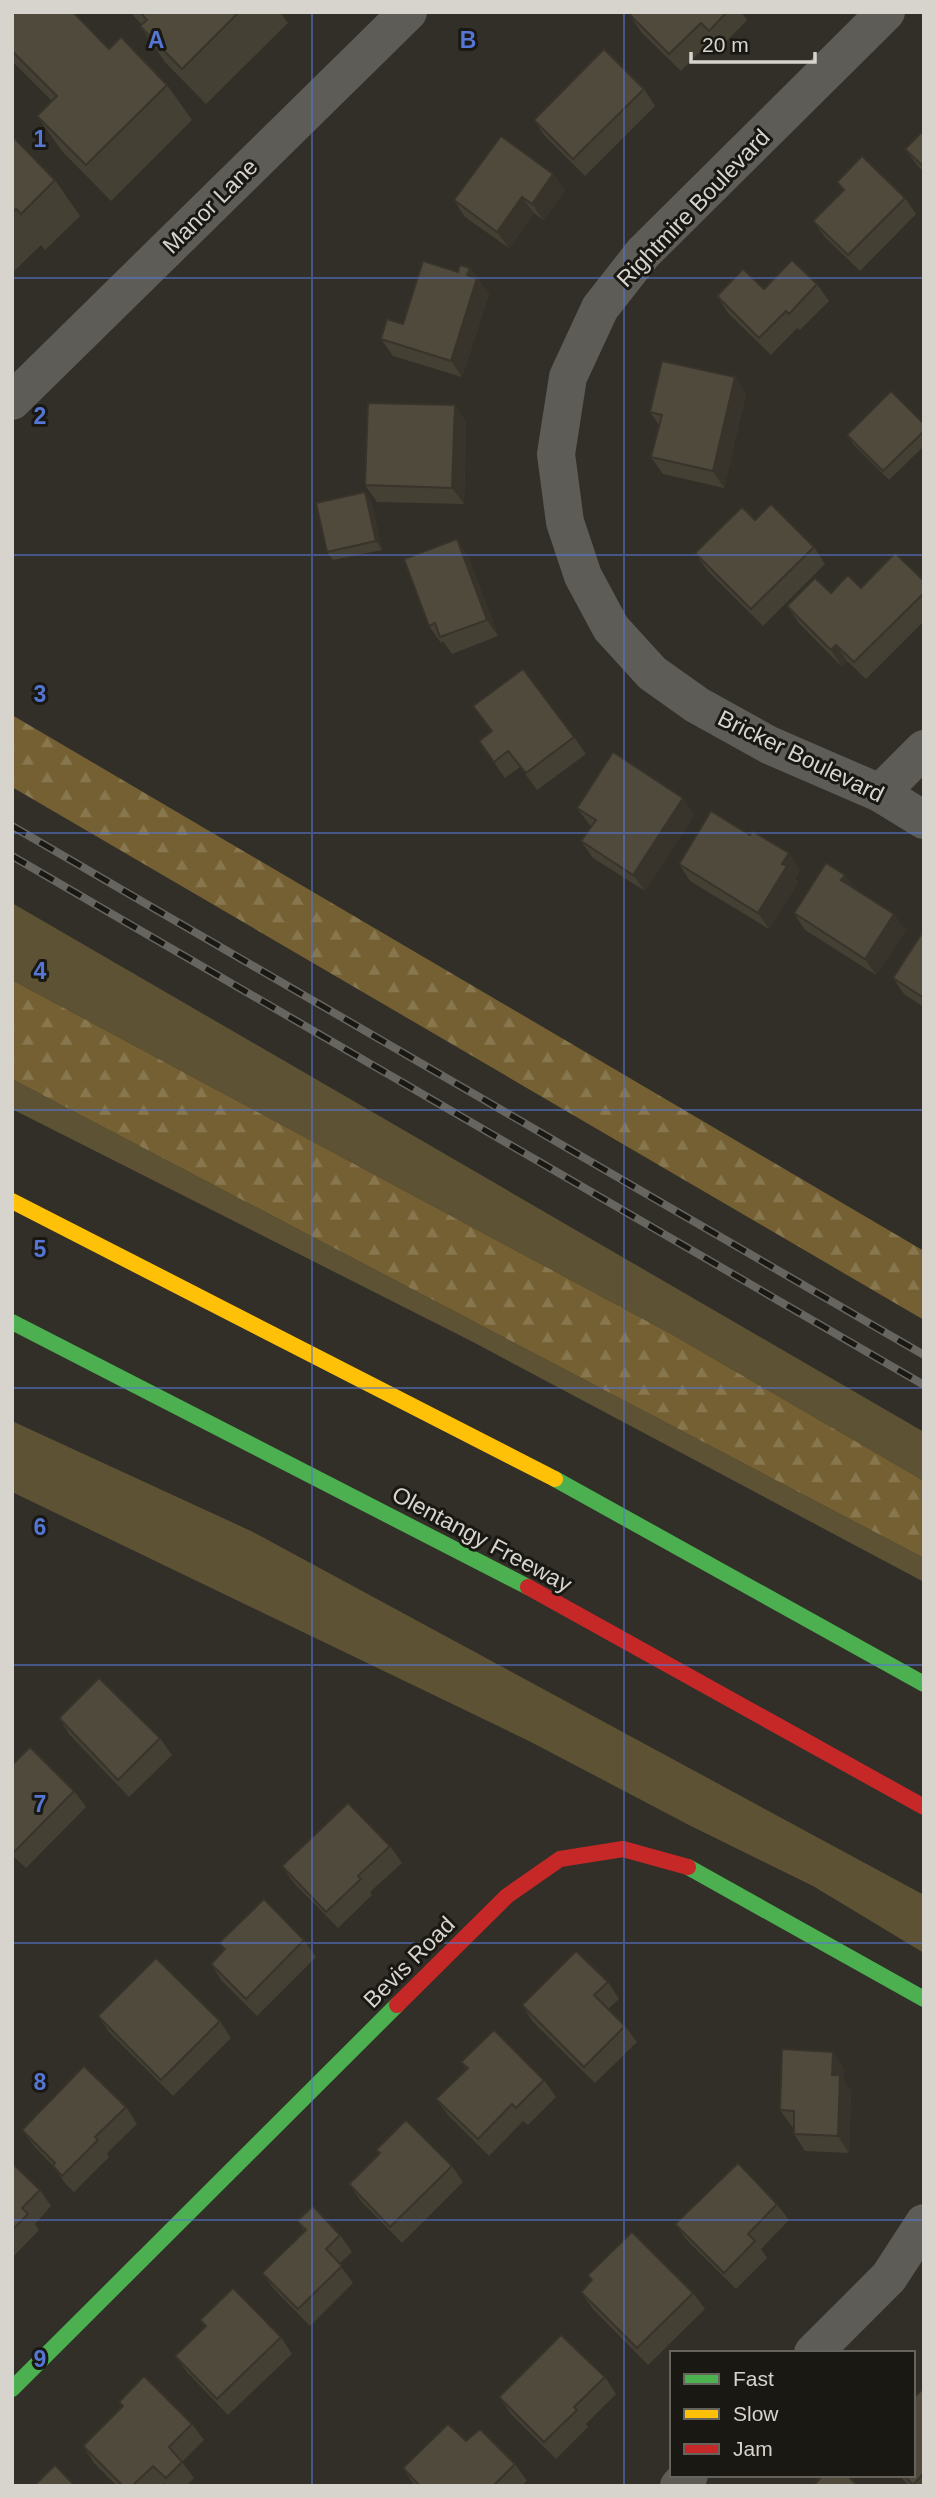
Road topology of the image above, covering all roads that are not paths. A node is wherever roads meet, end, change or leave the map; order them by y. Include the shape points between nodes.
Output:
1 (408, 12) edge
2 (886, 12) edge
3 (12, 401) edge
4 (565, 522) joint
5 (924, 749) edge
6 (880, 793) junction
7 (924, 821) edge
8 (12, 1194) edge
9 (12, 1202) edge
10 (39, 1214) junction
11 (12, 1322) edge
12 (924, 1684) edge
13 (924, 1807) edge
14 (924, 1999) edge
15 (924, 2223) edge
16 (815, 2351) edge
17 (12, 2389) edge

1 - 3 street, Manor Lane
2 - 4 street, Rightmire Boulevard via 643,253 600,308 568,377 556,454
4 - 6 street, Bricker Boulevard via 583,576 611,628 652,673 697,705 769,745
5 - 6 street
6 - 7 street, Bricker Boulevard
8 - 10 main road
9 - 10 main road
10 - 12 main road via 546,1474
11 - 13 main road, Olentangy Freeway via 495,1569
14 - 17 main road, Bevis Road via 685,1865 623,1849 560,1860 507,1896
15 - 16 street via 889,2277

